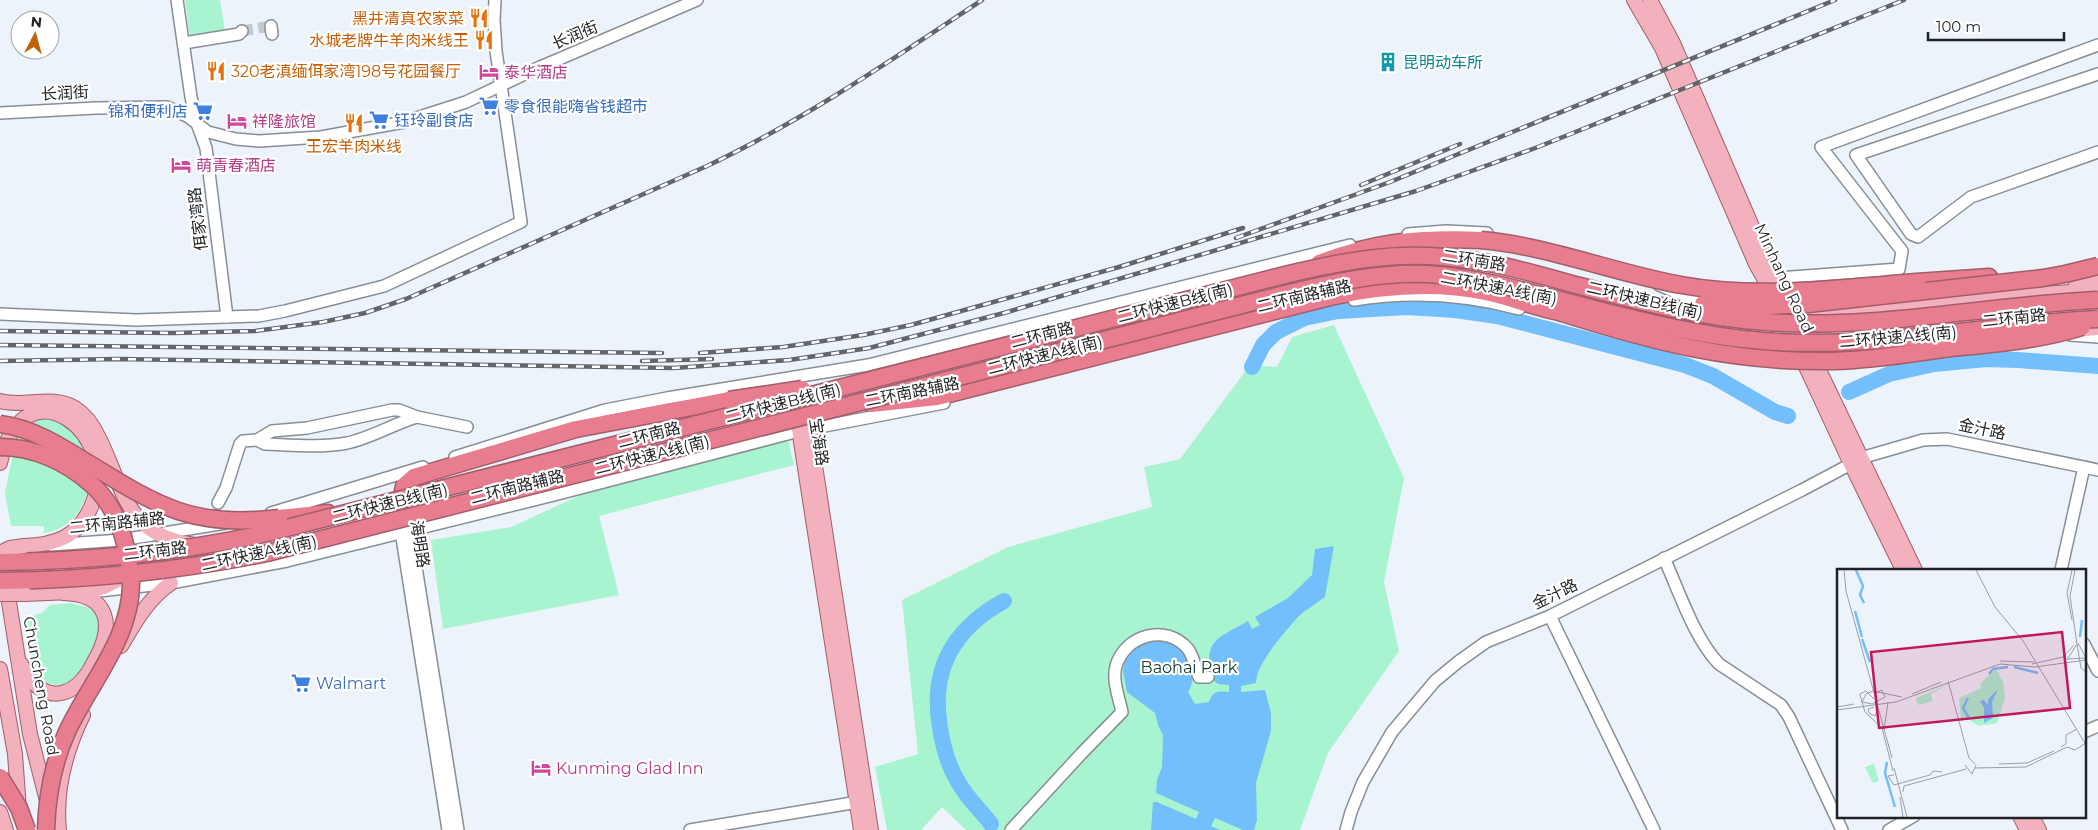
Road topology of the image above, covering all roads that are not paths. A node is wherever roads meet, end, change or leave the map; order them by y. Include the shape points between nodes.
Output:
1 (177, 0) edge
2 (496, 0) edge
3 (697, 0) edge
4 (1634, 0) edge
5 (1650, 0) edge
6 (242, 34) tunnel mouth
7 (184, 43) junction
8 (2098, 45) edge
9 (2098, 74) edge
10 (502, 86) junction
11 (0, 113) edge
12 (198, 126) junction
13 (2098, 152) edge
14 (1918, 237) junction
15 (1902, 251) junction
16 (1461, 258) junction
17 (2098, 265) edge
18 (1442, 275) junction
19 (1777, 278) junction
20 (2098, 279) edge
21 (1346, 281) junction
22 (1256, 284) junction
23 (2098, 290) edge
24 (2003, 298) junction
25 (2098, 300) edge
26 (1559, 312) junction
27 (0, 314) edge
28 (1788, 314) junction
29 (227, 317) junction
30 (2098, 320) edge
31 (1237, 321) junction
32 (2098, 328) edge
33 (2098, 337) edge
34 (1984, 338) junction
35 (1804, 352) junction
36 (915, 369) junction
37 (793, 378) junction
38 (0, 401) edge
39 (417, 417) junction
40 (802, 418) junction
41 (0, 424) edge
42 (467, 427) dead end
43 (257, 440) junction
44 (0, 447) edge
45 (1856, 461) junction
46 (0, 463) edge
47 (2084, 467) junction
48 (2098, 470) edge
49 (397, 474) junction
50 (218, 503) dead end
51 (399, 509) junction
52 (406, 531) junction
53 (160, 535) junction
54 (238, 542) junction
55 (0, 546) edge
56 (24, 546) junction
57 (0, 553) edge
58 (1664, 558) junction
59 (0, 563) edge
60 (159, 568) junction
61 (1903, 569) edge
62 (1914, 569) edge
63 (2061, 569) edge
64 (24, 571) junction
65 (0, 579) edge
66 (171, 583) junction
67 (414, 584) junction
68 (62, 593) junction
69 (0, 594) edge
70 (1550, 616) junction
71 (13, 637) junction
72 (2086, 648) edge
73 (0, 669) edge
74 (2098, 671) edge
75 (1208, 677) dead end
76 (2098, 726) edge
77 (2086, 731) edge
78 (0, 776) edge
79 (861, 801) junction
80 (0, 812) edge
81 (1910, 818) edge
82 (2021, 818) edge
83 (2033, 818) edge
84 (6, 830) edge
85 (21, 830) edge
86 (27, 830) edge
87 (46, 830) edge
88 (54, 830) edge
89 (59, 830) edge
90 (448, 830) edge
91 (458, 830) edge
92 (690, 830) edge
93 (861, 830) edge
94 (871, 830) edge
95 (1011, 830) edge
96 (1346, 830) edge
97 (1654, 830) edge
98 (1842, 830) edge
99 (1889, 830) edge
100 (2027, 830) edge
101 (2039, 830) edge

1 - 7 street, 佴家湾路
2 - 10 street via 494,32
3 - 10 street, 长润街
4 - 28 main road, Minhang Road via 1662,48 1756,264
5 - 19 main road, Minhang Road via 1673,43
6 - 7 street
7 - 12 street, 佴家湾路
8 - 15 street via 1821,147
9 - 14 street via 1856,154 1911,234
10 - 12 street, 长润街 via 466,102 404,122 321,137 259,141 236,139
10 - 29 street via 521,222 384,286 285,311
11 - 12 street, 长润街 via 167,107 187,116
12 - 29 street, 佴家湾路 via 206,148
13 - 14 street via 1971,197
14 - 15 street
15 - 19 street via 1899,269
16 - 17 highway, bridge via 1532,268 1672,300 1751,307 1821,303 2043,278
16 - 25 highway, 二环快速B线(南), bridge via 1684,310 1765,322 1876,322
16 - 36 highway, 二环快速B线(南), bridge via 1387,256 1317,267
17 - 22 highway, bridge via 2035,274 1738,291 1671,283 1516,245 1481,240 1428,239 1362,248
18 - 21 highway, 二环快速A线(南), bridge via 1389,275
18 - 26 highway, bridge via 1491,284
18 - 30 highway, 二环快速A线(南), bridge via 1511,287 1680,329 1764,341 1877,340
19 - 28 main road, Minhang Road
20 - 24 main road
21 - 31 highway, bridge via 1316,289
21 - 65 highway, 二环快速A线(南), bridge via 267,553 138,574 70,579
22 - 28 main road, 二环南路 via 1366,261 1435,258 1496,267 1636,303 1689,313 1728,316
22 - 40 main road, 二环南路
23 - 24 main road
24 - 28 main road, 二环南路 via 1902,309
26 - 30 highway, bridge via 1700,351 1745,358 1808,361 1862,359 2013,341 2074,330
26 - 31 highway via 1482,291 1416,286 1346,293
27 - 29 street via 136,320
28 - 35 main road, Minhang Road
28 - 37 street, 二环南路辅路 via 1756,315 1716,309 1604,262 1542,244 1475,232 1424,232 1323,252 896,359
31 - 40 highway via 954,393 836,407
32 - 34 main road, 二环南路
33 - 34 street via 2048,334
34 - 35 main road, 二环南路 via 1877,349
35 - 40 street, 二环南路辅路 via 1738,351 1663,343 1480,300 1402,295 1315,308 951,401
35 - 40 main road, 二环南路 via 1708,341 1485,278 1442,272 1389,272 1292,289
35 - 45 main road, Minhang Road
36 - 51 highway, 二环快速B线(南), bridge
36 - 51 highway, bridge via 594,425 550,436 418,476 404,486
37 - 40 street
37 - 49 street, 二环南路辅路 via 605,410
38 - 53 main road via 20,404 53,401 80,411 97,434 117,485 130,508 144,524
39 - 42 street
39 - 43 street via 341,444 265,444
39 - 43 street via 392,410 307,428 272,431
40 - 51 main road, 二环南路
40 - 52 street, 二环南路辅路
40 - 79 main road, 宝海路
41 - 51 highway, bridge via 41,436 158,504 203,518 262,520 355,510
43 - 50 street via 240,444
44 - 87 highway, bridge via 29,450 53,458 93,485 116,518 129,563 131,583 125,618 115,645 62,744 52,777
45 - 47 street, 金汁路 via 1923,440 1947,439
45 - 58 street, 金汁路
45 - 61 main road, Minhang Road
45 - 62 main road, Minhang Road
46 - 56 main road via 15,427 28,415 42,412 64,416 77,425 96,464 96,494 78,528 60,541
47 - 48 street, 金汁路
47 - 63 street
49 - 51 street, 海明路
49 - 53 street, 二环南路辅路 via 262,515
51 - 52 street, 海明路
51 - 54 main road, 二环南路
51 - 59 highway, 二环快速B线(南), bridge via 175,550 91,560
51 - 60 main road, 二环南路 via 258,552
52 - 66 street, 二环南路辅路 via 287,561
52 - 67 street, 海明路
53 - 54 main road via 196,545
53 - 56 street, 二环南路辅路 via 91,544
54 - 64 main road, 二环南路
55 - 71 main road, Chuncheng Road
56 - 57 main road, bridge
58 - 70 street, 金汁路
58 - 98 street via 1710,655 1781,705 1789,717
59 - 64 main road, 二环南路, bridge
60 - 64 main road, 二环南路 via 92,575
60 - 68 main road via 131,574 100,588
64 - 65 main road, 二环南路, bridge
66 - 68 street, 二环南路辅路
66 - 89 main road via 154,597 133,625 82,718 63,770
67 - 90 street, 海明路
67 - 91 street, 海明路
68 - 69 main road, bridge
68 - 71 main road via 91,599 101,608 106,620 106,632 97,658 77,686 58,694 36,686 23,668
70 - 96 street, 金汁路 via 1486,642 1435,681 1410,708 1374,760
70 - 97 street
71 - 88 main road, Chuncheng Road via 30,734
72 - 74 street
73 - 85 main road via 15,754
75 - 95 street via 1200,677 1189,651 1178,640 1155,634 1133,643 1122,653 1116,667 1115,683 1122,712
76 - 77 street
78 - 86 highway, bridge
79 - 92 street
79 - 93 main road, 宝海路
79 - 94 main road, 宝海路
80 - 84 main road
81 - 99 street
82 - 100 main road
83 - 101 main road

